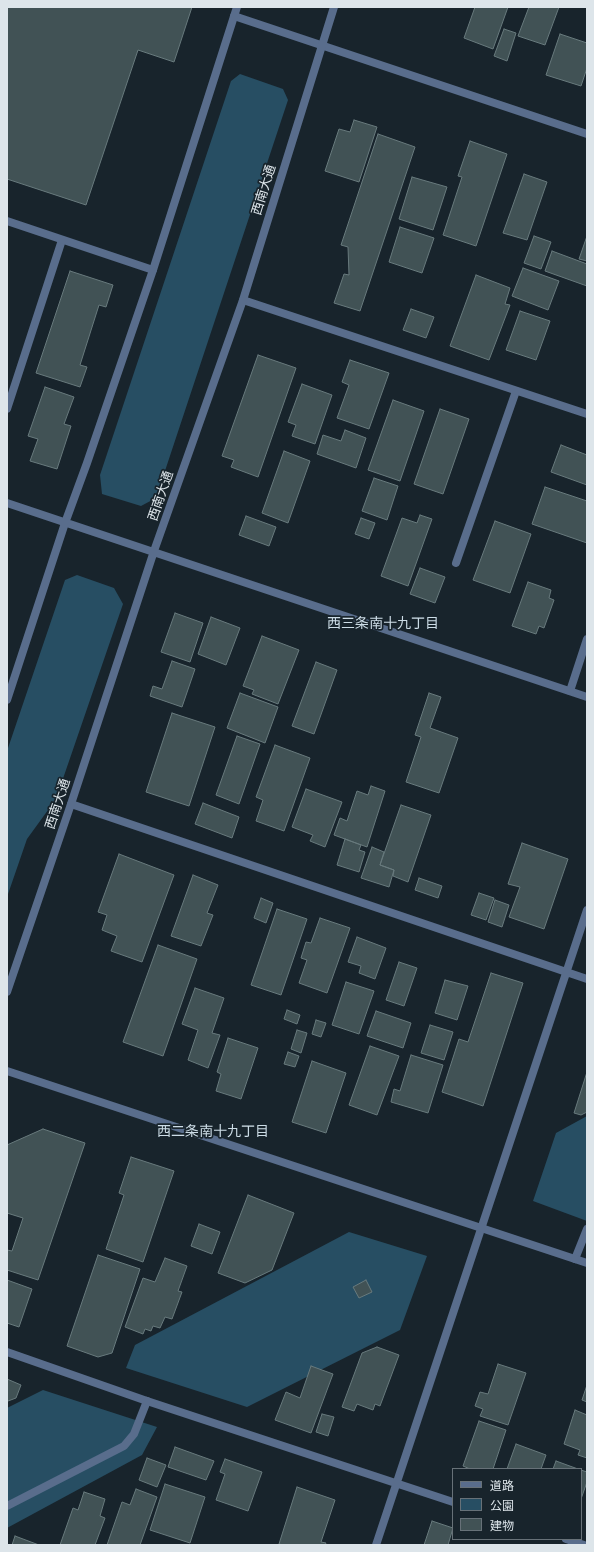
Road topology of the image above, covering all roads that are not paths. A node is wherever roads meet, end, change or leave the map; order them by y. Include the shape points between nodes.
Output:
1 (237, 7) edge
2 (334, 7) edge
3 (234, 16) junction
4 (321, 46) junction
5 (587, 134) edge
6 (7, 222) edge
7 (62, 240) junction
8 (153, 270) junction
9 (243, 300) junction
10 (516, 391) junction
11 (7, 409) edge
12 (587, 414) edge
13 (7, 503) edge
14 (65, 523) junction
15 (154, 551) junction
16 (456, 563) dead end
17 (587, 639) edge
18 (570, 691) junction
19 (587, 697) edge
20 (7, 700) edge
21 (71, 804) junction
22 (587, 910) edge
23 (566, 972) junction
24 (587, 979) edge
25 (7, 992) edge
26 (7, 1071) edge
27 (481, 1228) junction
28 (587, 1229) edge
29 (575, 1259) junction
30 (587, 1263) edge
31 (7, 1352) edge
32 (148, 1401) junction
33 (397, 1483) junction
34 (452, 1502) edge
35 (7, 1506) edge
36 (569, 1540) edge
37 (376, 1545) edge
38 (584, 1545) edge

1 - 3 street
2 - 4 street, 西南大通
3 - 4 street
3 - 8 street
4 - 5 street
4 - 9 street, 西南大通
6 - 7 street
7 - 8 street
7 - 11 street
8 - 14 street
9 - 10 street
9 - 15 street, 西南大通
10 - 12 street
10 - 16 street
13 - 14 street
14 - 15 street
14 - 20 street
15 - 18 street
15 - 21 street, 西南大通
17 - 18 street
18 - 19 street
21 - 23 street
21 - 25 street, 西南大通
22 - 23 street
23 - 24 street
23 - 27 street
26 - 27 street
27 - 29 street
27 - 33 street
28 - 29 street
29 - 30 street
31 - 32 street
32 - 33 street
32 - 35 street via 134,1434 124,1446
33 - 34 street
33 - 37 street
36 - 38 street

